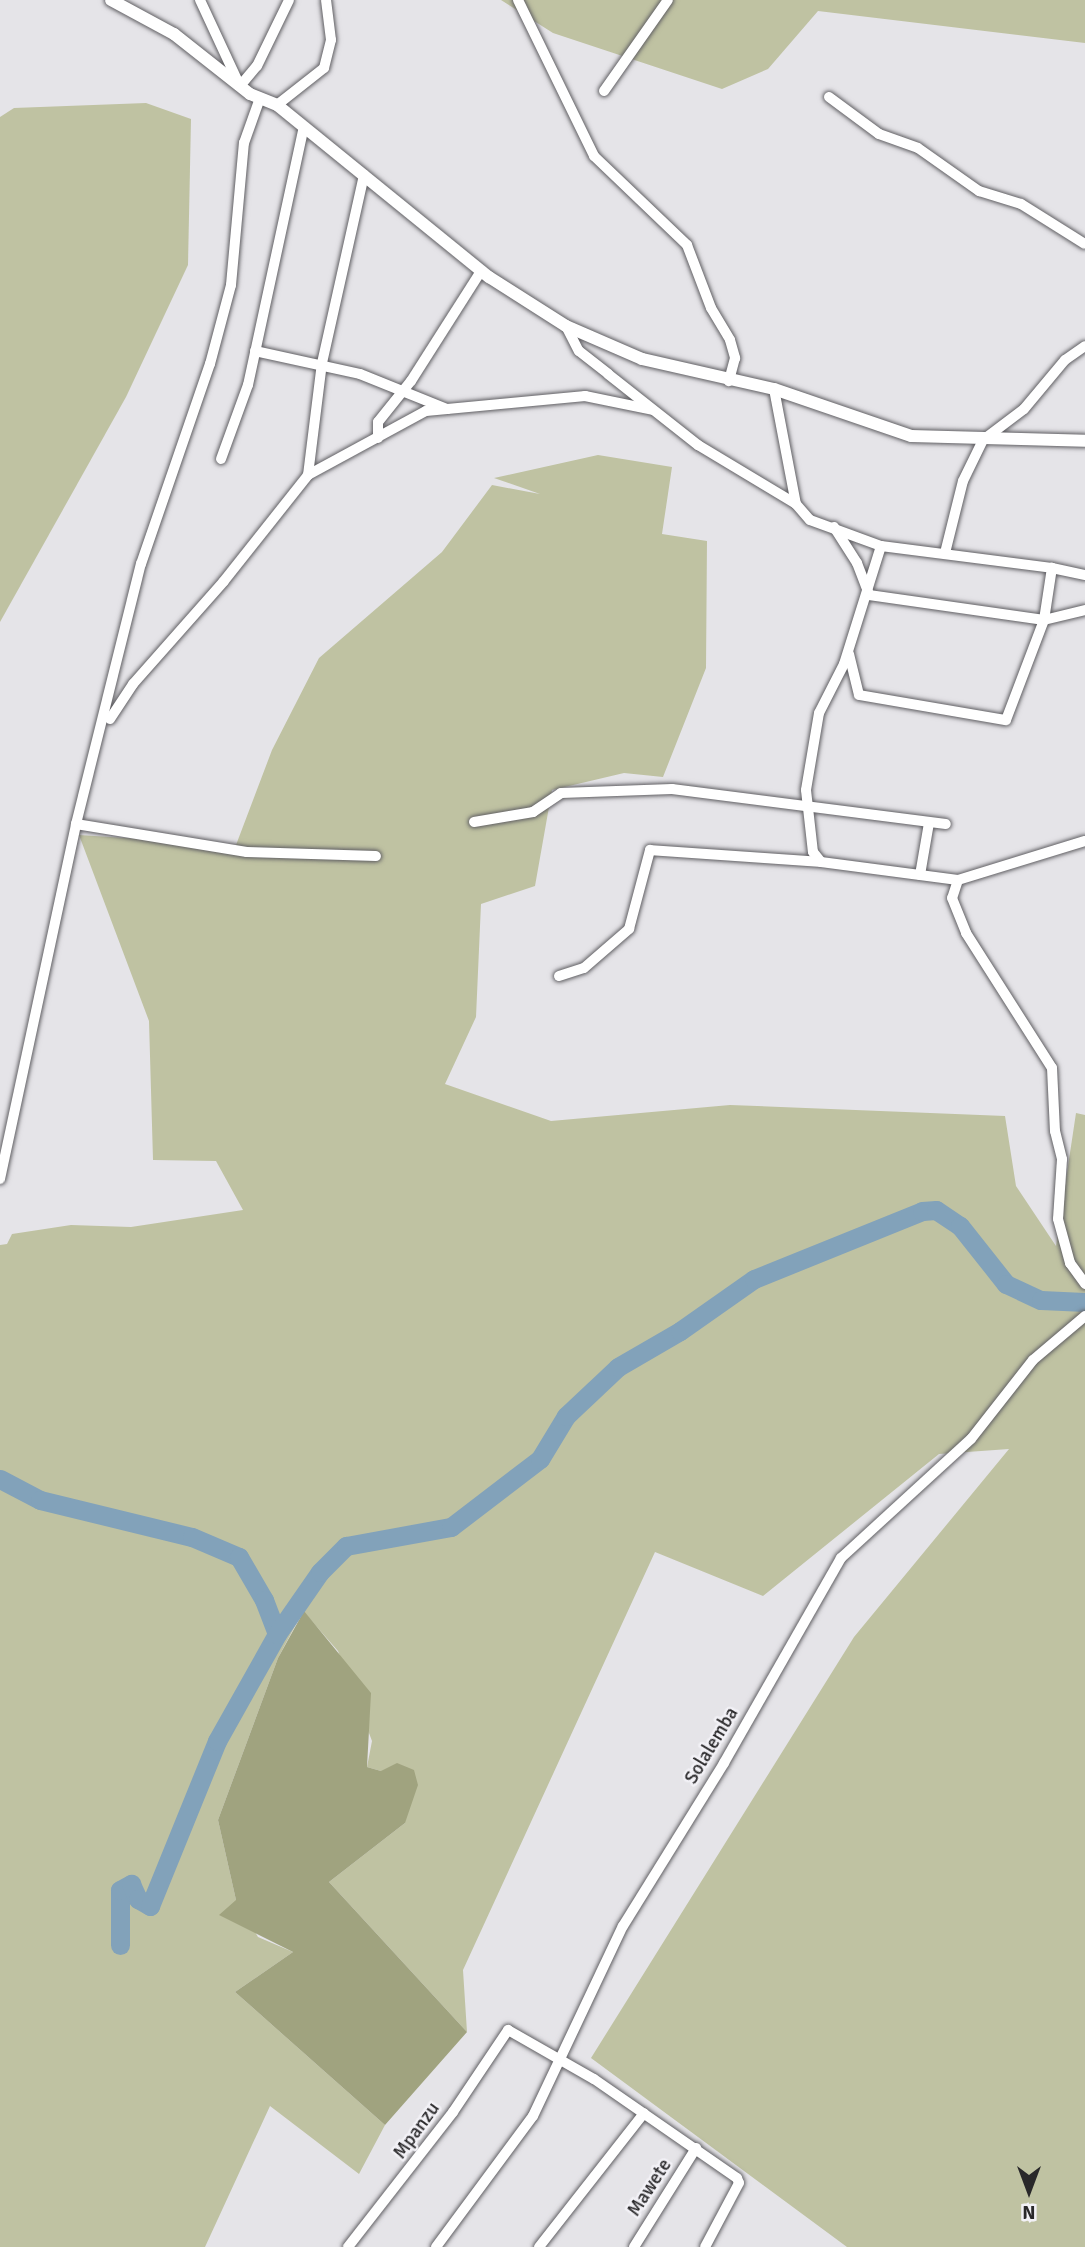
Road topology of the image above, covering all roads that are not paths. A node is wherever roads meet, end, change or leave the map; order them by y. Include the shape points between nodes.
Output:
1 (111, 0) edge
2 (200, 0) edge
3 (289, 0) edge
4 (326, 0) edge
5 (518, 0) edge
6 (668, 0) edge
7 (240, 86) junction
8 (604, 91) dead end
9 (829, 97) dead end
10 (260, 98) junction
11 (277, 105) junction
12 (304, 127) junction
13 (364, 175) junction
14 (1085, 244) edge
15 (481, 271) junction
16 (566, 327) junction
17 (1085, 346) edge
18 (255, 351) junction
19 (322, 363) junction
20 (729, 381) junction
21 (774, 388) junction
22 (404, 389) junction
23 (448, 409) junction
24 (653, 410) junction
25 (989, 437) junction
26 (378, 438) junction
27 (1085, 441) edge
28 (221, 459) dead end
29 (308, 475) junction
30 (796, 503) junction
31 (834, 527) junction
32 (881, 546) junction
33 (945, 552) junction
34 (1052, 568) junction
35 (1085, 575) edge
36 (869, 595) junction
37 (1085, 610) edge
38 (1044, 620) junction
39 (848, 652) junction
40 (92, 766) junction
41 (808, 808) junction
42 (474, 822) dead end
43 (929, 823) junction
44 (76, 824) junction
45 (946, 824) dead end
46 (1085, 841) edge
47 (376, 856) dead end
48 (821, 862) junction
49 (920, 875) junction
50 (958, 880) junction
51 (559, 976) dead end
52 (0, 1179) edge
53 (1083, 1281) edge
54 (1085, 1317) edge
55 (563, 2060) junction
56 (644, 2113) junction
57 (696, 2148) junction
58 (348, 2247) edge
59 (436, 2247) edge
60 (539, 2247) edge
61 (635, 2247) edge
62 (705, 2247) edge

1 - 7 street via 174,34
2 - 7 street
3 - 7 street via 257,66
4 - 11 street via 331,40 324,68
5 - 20 street via 594,156 687,245 710,308 730,340 735,358
6 - 8 street
7 - 10 street
9 - 14 street via 879,134 918,148 979,191 1021,204
10 - 11 street
10 - 40 street via 242,154 231,285 210,364 141,564
11 - 12 street
12 - 13 street
12 - 18 street
13 - 15 street
13 - 19 street
15 - 16 street
15 - 22 street
16 - 20 street via 642,359
16 - 24 street via 579,351
17 - 25 street via 1065,360 1024,410
18 - 19 street
18 - 28 street via 232,436
19 - 22 street
19 - 29 street
20 - 21 street
21 - 25 street via 911,436
21 - 30 street
22 - 23 street
22 - 26 street via 378,422
23 - 24 street via 585,396
23 - 26 street via 426,411
24 - 30 street via 698,445
25 - 27 street
25 - 33 street via 963,481
26 - 29 street
29 - 40 street via 113,710
30 - 31 street via 810,520
31 - 32 street
31 - 36 street via 857,563
32 - 33 street
32 - 36 street
33 - 34 street
34 - 35 street
34 - 38 street
36 - 38 street
36 - 39 street
37 - 38 street
38 - 39 street via 1006,720 859,695
39 - 41 street via 819,713 806,790
40 - 44 street
41 - 42 street via 673,789 580,791 561,793 533,812
41 - 43 street
41 - 48 street via 813,852
43 - 45 street
43 - 49 street
44 - 47 street via 247,852
44 - 52 street
46 - 50 street
48 - 49 street
48 - 51 street via 650,850 629,929 584,968
49 - 50 street
50 - 53 street via 952,898 965,933 1052,1068 1055,1131 1062,1159 1058,1219 1070,1263
54 - 55 street, Solalemba via 1033,1360 971,1439 841,1558 724,1763 623,1926
55 - 56 street
55 - 58 street, Mpanzu via 508,2030 453,2112
55 - 59 street, Solalemba via 533,2116
56 - 57 street
56 - 60 street
57 - 61 street, Mawete
57 - 62 street via 739,2181

